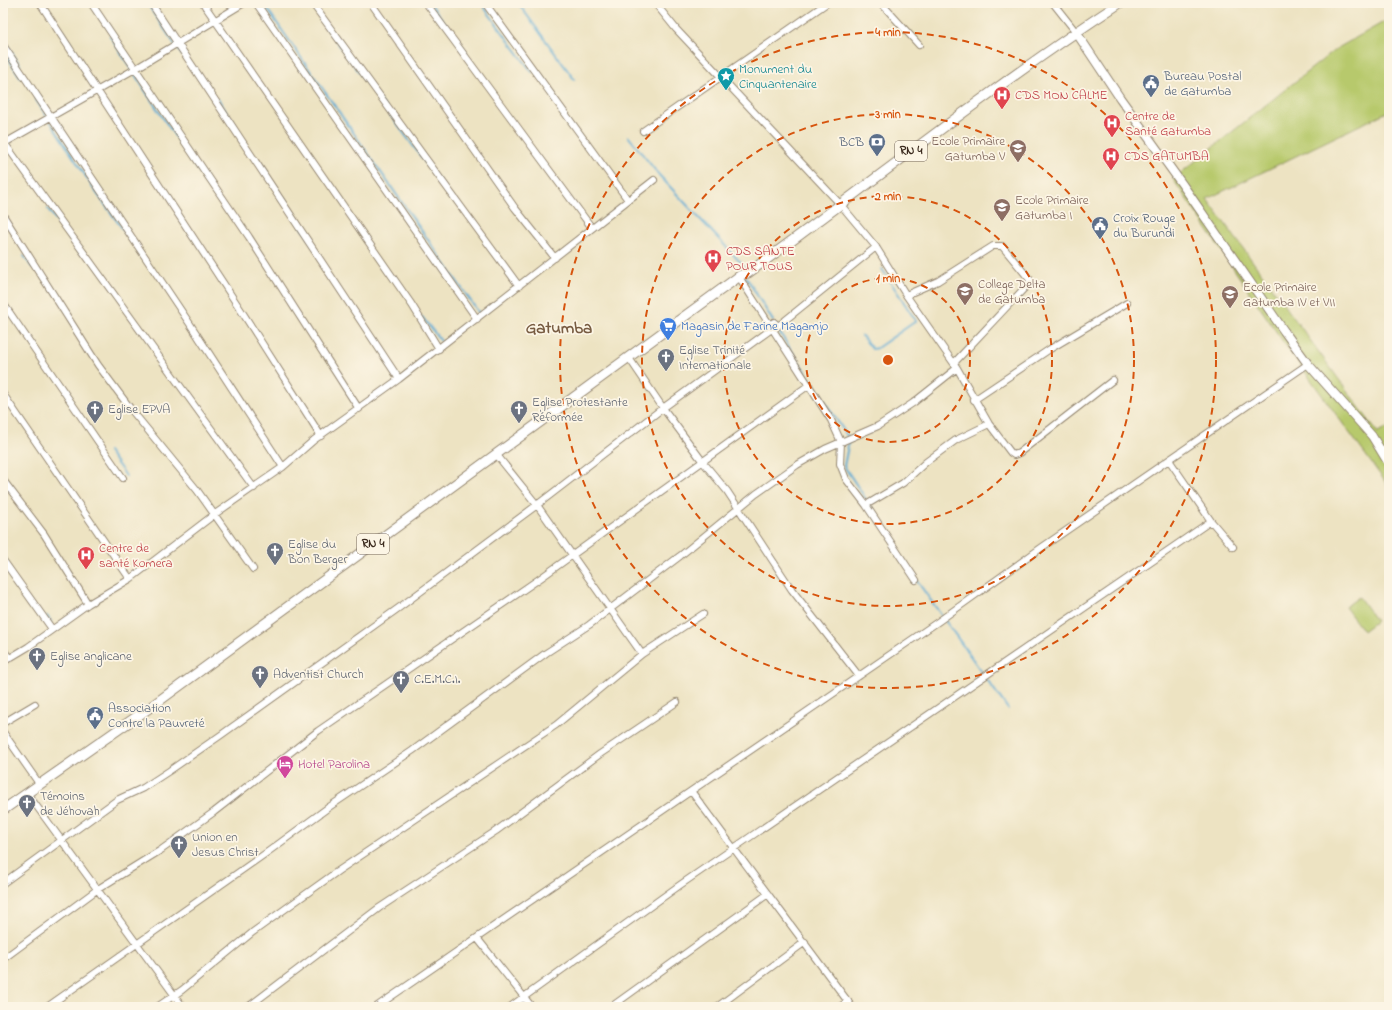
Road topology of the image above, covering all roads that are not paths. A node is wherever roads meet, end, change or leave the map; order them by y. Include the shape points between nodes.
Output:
1 (40, 3) edge
2 (91, 3) edge
3 (151, 3) edge
4 (203, 3) edge
5 (244, 3) edge
6 (256, 3) edge
7 (312, 3) edge
8 (371, 3) edge
9 (426, 3) edge
10 (485, 3) edge
11 (655, 3) edge
12 (826, 3) edge
13 (881, 3) edge
14 (1053, 3) edge
15 (1120, 3) edge
16 (215, 20) junction
17 (1076, 32) junction
18 (177, 43) junction
19 (3, 45) edge
20 (920, 45) dead end
21 (135, 69) junction
22 (722, 77) junction
23 (97, 91) junction
24 (50, 117) junction
25 (643, 131) dead end
26 (3, 143) edge
27 (654, 180) dead end
28 (628, 200) junction
29 (841, 205) junction
30 (3, 215) edge
31 (592, 228) junction
32 (876, 248) junction
33 (555, 258) junction
34 (739, 277) junction
35 (519, 286) junction
36 (906, 296) junction
37 (3, 303) edge
38 (1126, 303) dead end
39 (477, 319) junction
40 (772, 325) junction
41 (439, 349) junction
42 (629, 358) junction
43 (1308, 364) junction
44 (955, 366) junction
45 (400, 379) junction
46 (1113, 380) dead end
47 (809, 385) junction
48 (3, 394) edge
49 (974, 400) junction
50 (663, 408) junction
51 (359, 409) junction
52 (988, 424) junction
53 (321, 436) junction
54 (846, 439) junction
55 (496, 454) junction
56 (1169, 460) junction
57 (703, 462) junction
58 (1389, 464) edge
59 (283, 467) junction
60 (123, 478) dead end
61 (3, 480) edge
62 (254, 488) junction
63 (868, 504) junction
64 (537, 505) junction
65 (738, 508) junction
66 (216, 514) junction
67 (1212, 520) junction
68 (1233, 547) dead end
69 (571, 556) junction
70 (3, 560) edge
71 (253, 569) dead end
72 (130, 579) junction
73 (916, 580) dead end
74 (88, 604) junction
75 (611, 609) junction
76 (703, 614) dead end
77 (52, 629) junction
78 (3, 649) edge
79 (642, 654) junction
80 (9, 658) junction
81 (3, 662) edge
82 (859, 676) junction
83 (677, 702) dead end
84 (35, 704) dead end
85 (3, 723) edge
86 (3, 732) edge
87 (40, 785) junction
88 (692, 791) junction
89 (27, 794) junction
90 (3, 810) edge
91 (62, 839) junction
92 (734, 847) junction
93 (3, 883) edge
94 (98, 889) junction
95 (768, 894) junction
96 (477, 938) junction
97 (805, 942) junction
98 (136, 944) junction
99 (3, 959) edge
100 (175, 995) junction
101 (525, 996) junction
102 (848, 1001) junction
103 (46, 1007) edge
104 (158, 1007) edge
105 (183, 1007) edge
106 (248, 1007) edge
107 (376, 1007) edge
108 (510, 1007) edge
109 (532, 1007) edge
110 (611, 1007) edge
111 (717, 1007) edge
112 (840, 1007) edge
113 (852, 1007) edge

1 - 23 street
2 - 21 street
3 - 18 street
4 - 16 street
5 - 16 street
6 - 39 street
7 - 35 street
8 - 33 street via 511,201
9 - 31 street
10 - 28 street
11 - 22 street
12 - 22 street
13 - 20 street
14 - 17 street
15 - 17 main road, RN 4
16 - 18 street
16 - 41 street
17 - 29 main road, RN 4 via 966,110
17 - 43 main road
18 - 21 street
18 - 45 street
19 - 24 street
21 - 23 street
21 - 51 street
22 - 25 street
22 - 29 street
23 - 24 street
23 - 53 street
24 - 26 street
24 - 59 street
26 - 62 street
27 - 28 street
28 - 31 street
29 - 32 street
29 - 34 main road, RN 4
30 - 66 street via 98,365
31 - 33 street
32 - 36 street
32 - 40 street via 778,326
33 - 35 street
34 - 40 street
34 - 42 main road, RN 4
35 - 39 street
36 - 44 street
36 - 44 street via 938,281 999,245 1031,281
37 - 60 street
38 - 49 street via 1075,333
39 - 41 street
40 - 47 street
40 - 50 street
41 - 45 street
42 - 50 street
42 - 55 main road, RN 4
43 - 56 street
43 - 58 main road via 1372,436
44 - 49 street
44 - 54 street via 913,403 878,426
45 - 51 street
46 - 52 street via 1014,455 1010,454
47 - 54 street
47 - 57 street
48 - 72 street
49 - 52 street
50 - 57 street
50 - 64 street
51 - 53 street
52 - 63 street via 956,440 917,469 903,483
53 - 59 street
54 - 63 street via 840,464 846,479
54 - 65 street via 797,465
55 - 64 street
55 - 87 main road, RN 4
56 - 67 street
56 - 82 street
57 - 65 street
57 - 69 street
59 - 62 street
61 - 74 street via 44,534
62 - 66 street
63 - 73 street
64 - 69 street
64 - 91 street via 221,735 143,788 117,800
65 - 75 street
65 - 82 street via 792,590
66 - 71 street
66 - 72 street
67 - 68 street
67 - 92 street
69 - 75 street
69 - 94 street via 318,731 161,850
70 - 77 street
72 - 74 street
74 - 77 street
75 - 79 street
75 - 98 street
76 - 79 street
77 - 80 street
78 - 80 street
79 - 100 street via 556,725 338,871 253,932
80 - 81 street
82 - 88 street
83 - 106 street via 600,754 496,831 379,908
84 - 85 street
86 - 87 street
87 - 89 main road, RN 4
88 - 92 street
88 - 96 street
89 - 90 main road, RN 4
89 - 91 street
91 - 93 street
91 - 94 street
92 - 95 street
92 - 101 street
94 - 98 street
94 - 99 street
95 - 97 street
95 - 110 street
96 - 101 street
96 - 107 street
97 - 102 street
97 - 111 street
98 - 100 street
98 - 103 street
100 - 104 street
100 - 105 street
101 - 108 street
101 - 109 street
102 - 112 street
102 - 113 street

